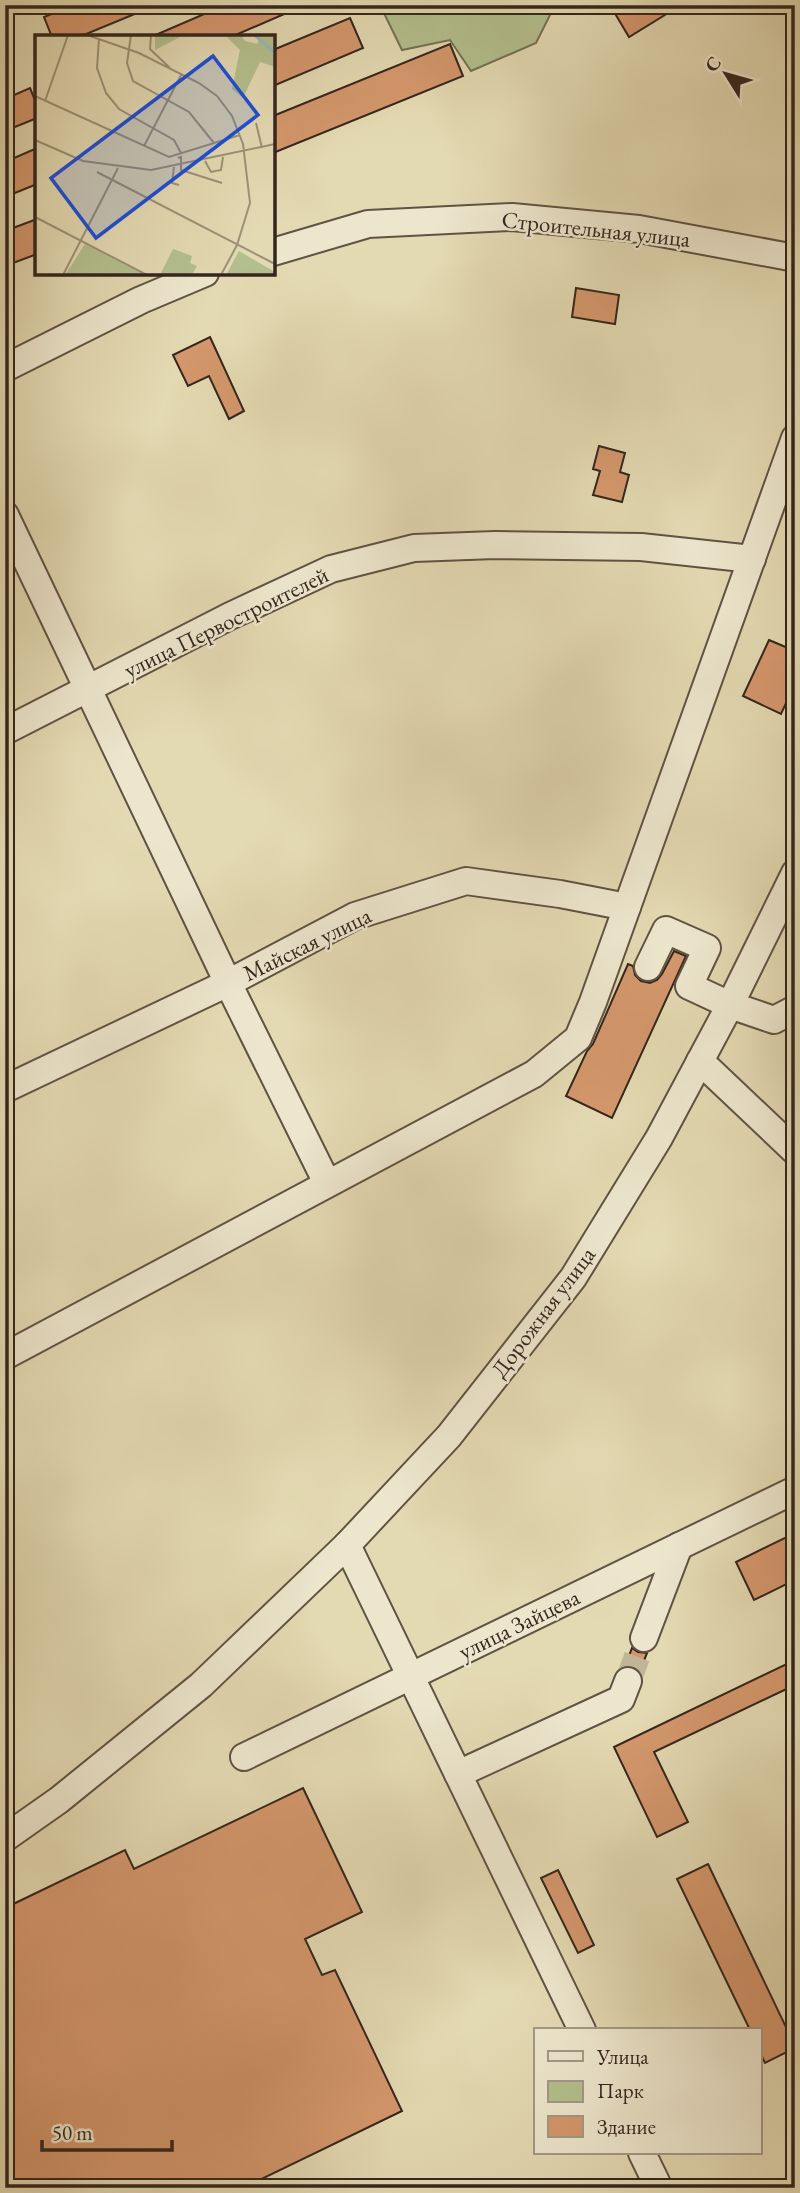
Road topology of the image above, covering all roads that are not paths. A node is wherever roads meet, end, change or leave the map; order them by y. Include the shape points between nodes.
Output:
1 (275, 251) edge
2 (795, 258) edge
3 (200, 275) edge
4 (5, 368) edge
5 (795, 438) edge
6 (5, 515) edge
7 (752, 559) junction
8 (87, 690) junction
9 (5, 731) edge
10 (795, 873) edge
11 (627, 906) junction
12 (648, 967) dead end
13 (228, 983) junction
14 (730, 1005) junction
15 (795, 1009) edge
16 (700, 1061) junction
17 (5, 1089) edge
18 (795, 1151) edge
19 (327, 1183) junction
20 (5, 1356) edge
21 (795, 1490) edge
22 (347, 1545) junction
23 (680, 1546) junction
24 (644, 1638) tunnel mouth
25 (411, 1676) junction
26 (628, 1681) tunnel mouth
27 (244, 1758) dead end
28 (458, 1774) junction
29 (5, 1838) edge
30 (581, 2028) edge
31 (642, 2154) edge
32 (659, 2188) edge

1 - 2 street, Строительная улица via 368,224 512,217 639,229
3 - 4 street
5 - 7 street
6 - 8 street
7 - 8 street, улица Первостроителей via 641,547 414,548 331,569
7 - 11 street
8 - 9 street, улица Первостроителей
8 - 13 street
10 - 14 street, Дорожная улица
11 - 13 street, Майская улица via 466,881 355,916
11 - 19 street via 578,1038 534,1074
12 - 14 street via 666,930 706,948 689,986
13 - 17 street, Майская улица
13 - 19 street
14 - 15 street via 774,1020
14 - 16 street, Дорожная улица
16 - 18 street
16 - 22 street, Дорожная улица via 659,1138 573,1278 449,1436
19 - 20 street
21 - 23 street, улица Зайцева
22 - 25 street
22 - 29 street, Дорожная улица via 201,1685
23 - 24 street
23 - 25 street, улица Зайцева
25 - 27 street, улица Зайцева
25 - 28 street
26 - 28 street via 621,1699
28 - 30 street
31 - 32 street

